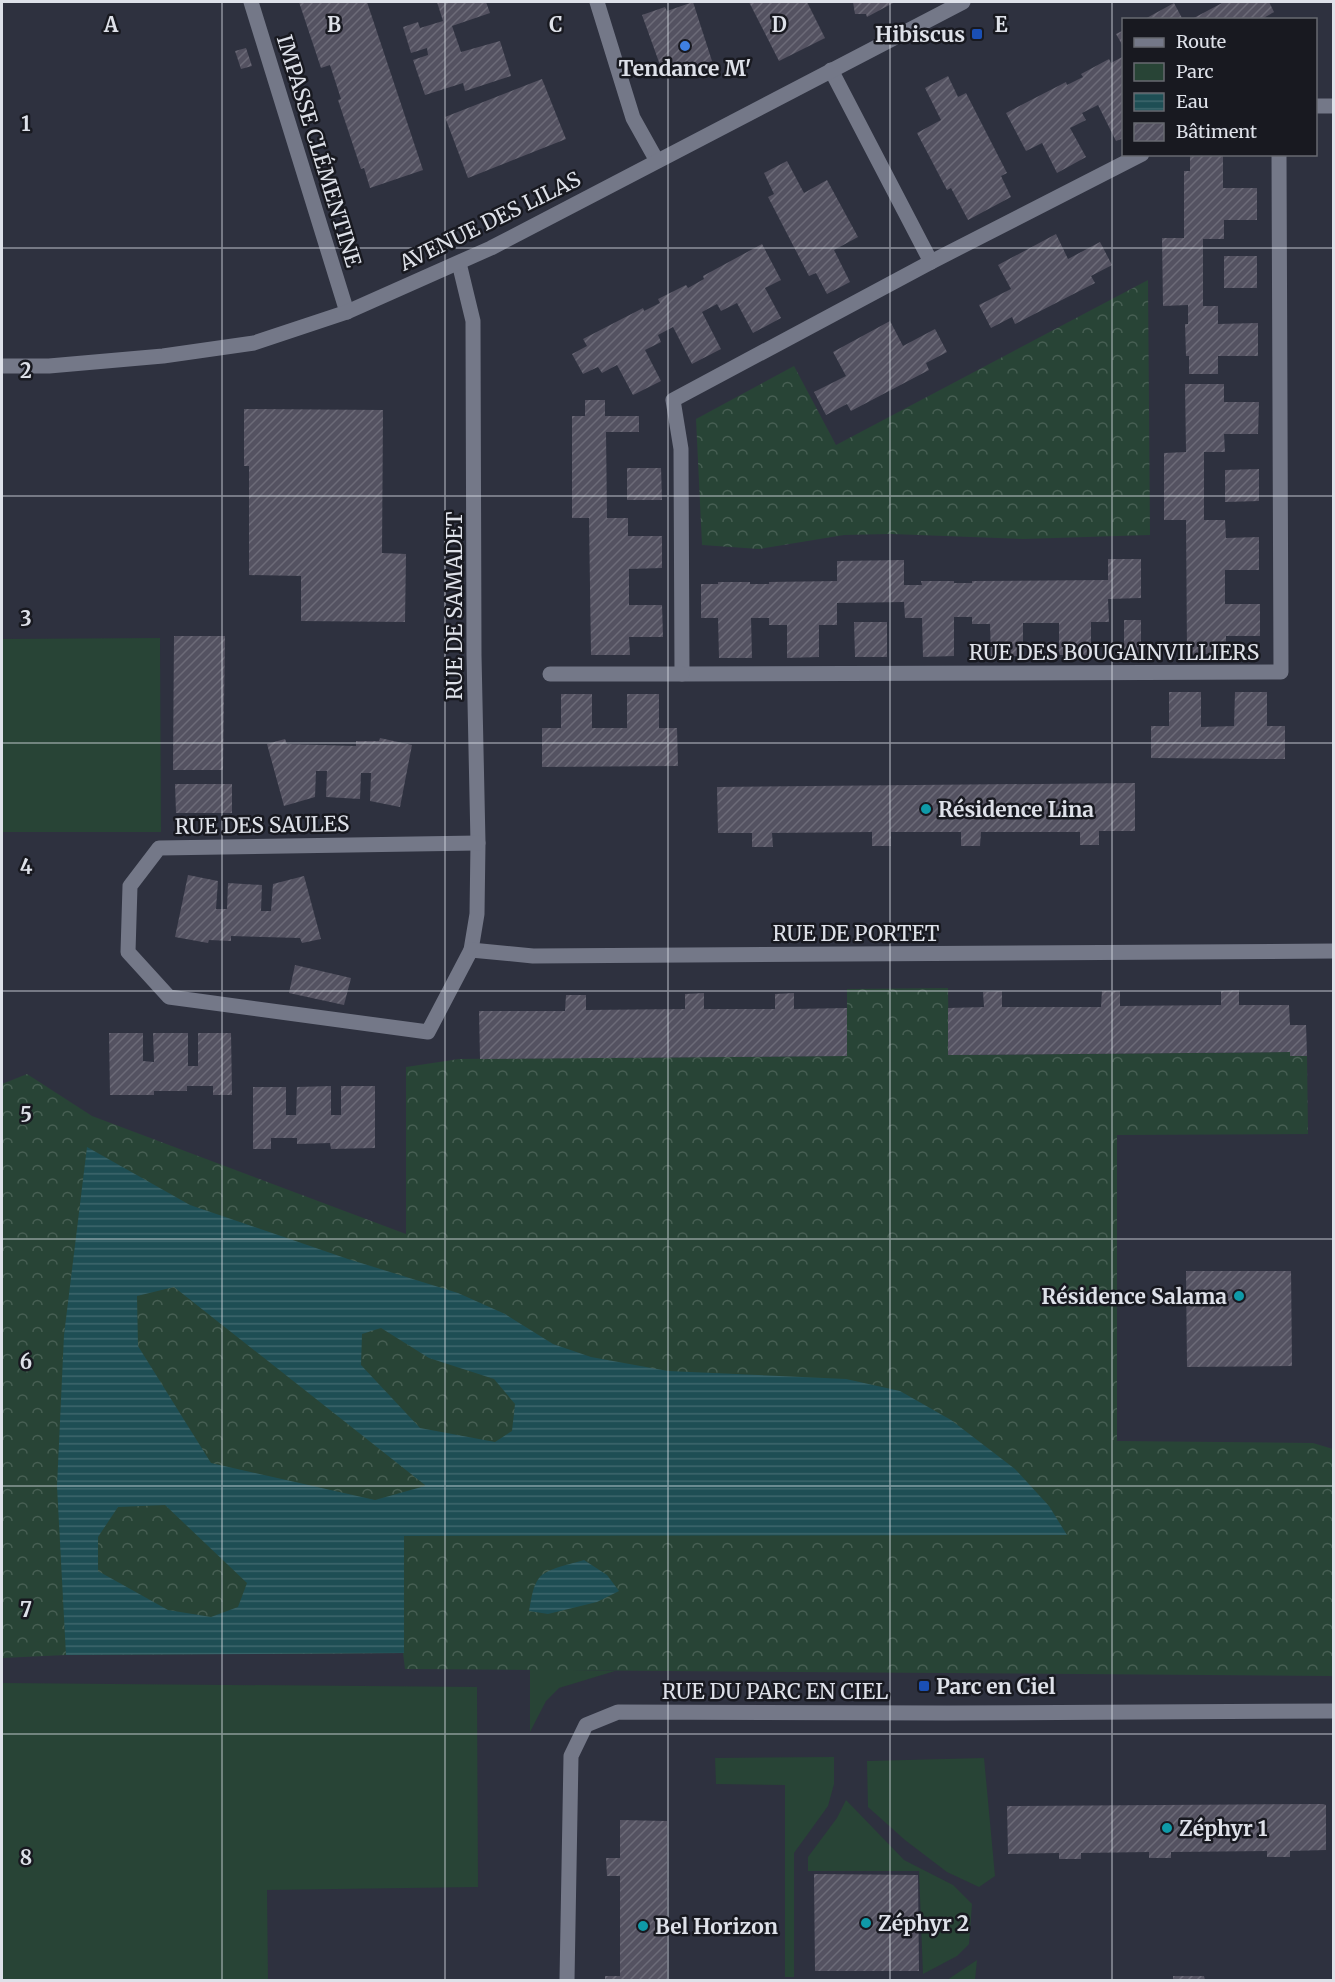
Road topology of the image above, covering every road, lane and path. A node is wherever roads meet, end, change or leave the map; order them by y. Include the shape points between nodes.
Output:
1 (251, 2) edge
2 (597, 2) edge
3 (963, 2) edge
4 (831, 70) junction
5 (1317, 106) edge
6 (1334, 106) edge
7 (1138, 156) edge
8 (1279, 156) edge
9 (657, 161) junction
10 (931, 262) junction
11 (459, 263) junction
12 (348, 312) junction
13 (2, 366) edge
14 (550, 674) dead end
15 (682, 674) junction
16 (478, 843) junction
17 (471, 950) junction
18 (1334, 951) edge
19 (1334, 1710) edge
20 (567, 1980) edge

1 - 12 street, IMPASSE CLÉMENTINE
2 - 9 street via 633,118
3 - 4 street, AVENUE DES LILAS
4 - 9 street, AVENUE DES LILAS
4 - 10 street
5 - 6 street
7 - 10 street
8 - 15 street, RUE DES BOUGAINVILLIERS via 1281,672
9 - 11 street, AVENUE DES LILAS
10 - 15 street via 673,400 681,450
11 - 12 street, AVENUE DES LILAS
11 - 16 street, RUE DE SAMADET via 473,321
12 - 13 street, AVENUE DES LILAS via 254,343 163,356
14 - 15 street, RUE DES BOUGAINVILLIERS
16 - 17 street, RUE DE SAMADET via 477,914
16 - 17 street, RUE DES SAULES via 159,848 130,886 128,952 169,997 428,1032
17 - 18 street, RUE DE PORTET via 533,956
19 - 20 street, RUE DU PARC EN CIEL via 618,1712 586,1725 571,1756

